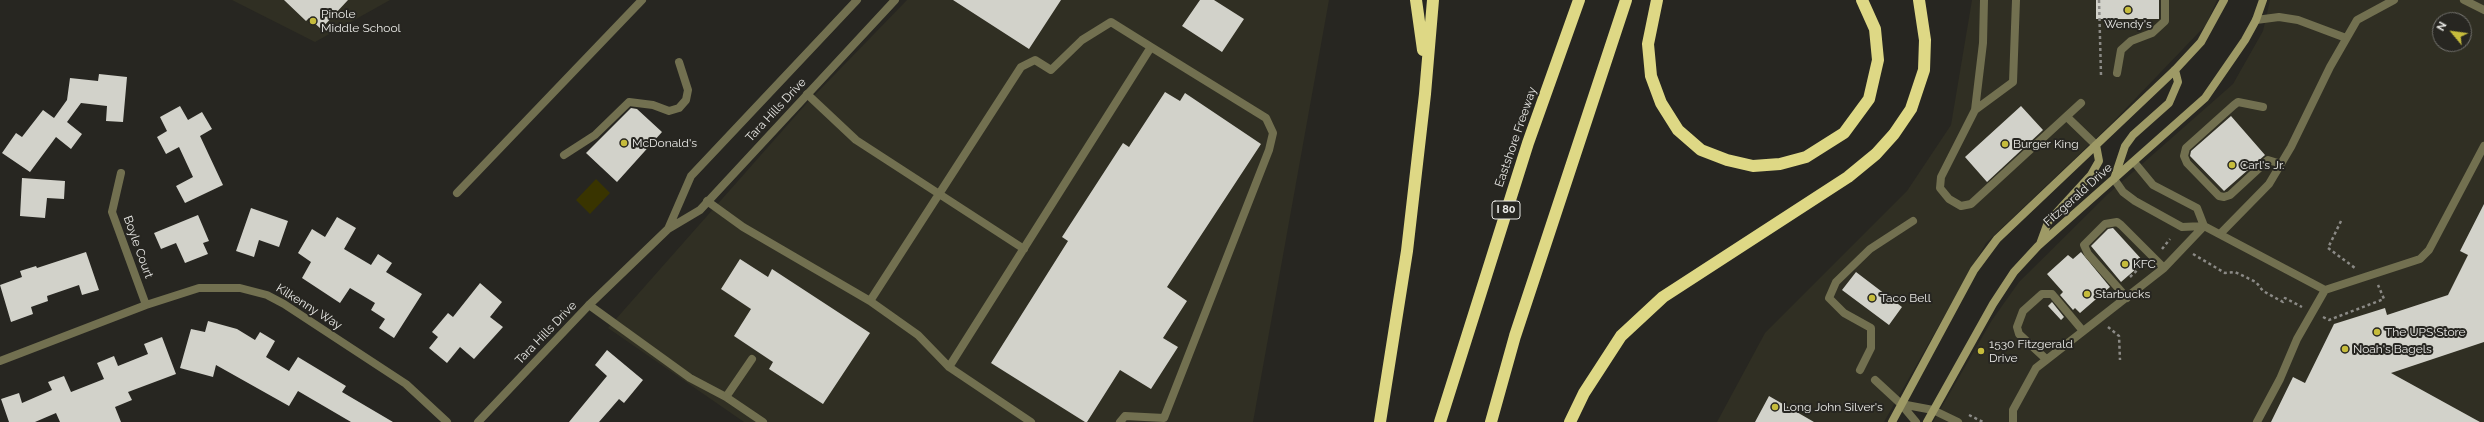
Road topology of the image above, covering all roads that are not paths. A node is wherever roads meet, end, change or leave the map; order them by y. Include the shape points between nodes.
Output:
1 (642, 0) edge
2 (857, 0) edge
3 (895, 0) edge
4 (1416, 0) edge
5 (1433, 0) edge
6 (1579, 0) edge
7 (1626, 0) edge
8 (1657, 0) edge
9 (1862, 0) edge
10 (1919, 0) edge
11 (1984, 0) edge
12 (2016, 0) edge
13 (2165, 0) edge
14 (2224, 0) edge
15 (2263, 0) edge
16 (2394, 0) edge
17 (2464, 0) edge
18 (2484, 10) edge
19 (2256, 20) junction
20 (2346, 38) junction
21 (1151, 47) junction
22 (679, 62) dead end
23 (2175, 70) junction
24 (2117, 73) dead end
25 (807, 94) junction
26 (1426, 94) junction
27 (2081, 103) dead end
28 (2263, 106) dead end
29 (1975, 110) junction
30 (2067, 117) junction
31 (2096, 145) junction
32 (2484, 146) edge
33 (564, 155) dead end
34 (2134, 162) junction
35 (2281, 164) junction
36 (121, 173) dead end
37 (2114, 179) junction
38 (457, 193) dead end
39 (938, 194) junction
40 (707, 201) junction
41 (1913, 221) dead end
42 (2204, 226) junction
43 (668, 229) junction
44 (2220, 234) junction
45 (2038, 246) junction
46 (1024, 249) junction
47 (2164, 268) junction
48 (2325, 290) junction
49 (2127, 298) junction
50 (870, 300) junction
51 (146, 305) junction
52 (589, 305) junction
53 (2083, 331) junction
54 (752, 359) dead end
55 (2046, 359) junction
56 (0, 361) edge
57 (949, 367) junction
58 (1860, 370) dead end
59 (1874, 380) dead end
60 (726, 397) junction
61 (1901, 404) junction
62 (1933, 410) junction
63 (447, 422) edge
64 (478, 422) edge
65 (763, 422) edge
66 (1031, 422) edge
67 (1120, 422) edge
68 (1380, 422) edge
69 (1440, 422) edge
70 (1491, 422) edge
71 (1570, 422) edge
72 (1892, 422) edge
73 (1916, 422) edge
74 (1927, 422) edge
75 (1958, 422) edge
76 (2013, 422) edge
77 (2257, 422) edge

1 - 38 street
2 - 43 street, Tara Hills Drive via 691,176
3 - 25 street, Tara Hills Drive
4 - 26 highway
5 - 26 highway
6 - 69 highway, Eastshore Freeway / I 80 via 1528,143
7 - 70 highway via 1515,336
8 - 9 highway via 1648,44 1651,76 1661,103 1678,130 1700,150 1753,166 1780,164 1806,157 1844,133 1869,99 1878,60 1875,29
10 - 71 highway via 1925,40 1924,70 1911,109 1894,134 1876,154 1848,177 1663,297 1621,336 1584,393
11 - 29 street via 1983,43
12 - 29 street via 2013,82
13 - 24 street via 2165,21 2152,33 2131,41 2121,50
14 - 23 main road, Fitzgerald Drive via 2201,42
15 - 19 main road, Fitzgerald Drive
16 - 20 street via 2357,20
17 - 18 street
19 - 20 street via 2279,17 2298,20
19 - 34 main road, Fitzgerald Drive via 2204,98
20 - 35 street
21 - 39 street via 1111,22 1082,40 1051,70 1035,60 1020,67
21 - 46 street
21 - 67 street via 1266,118 1273,133 1267,157 1164,418 1125,416
22 - 33 street via 688,90 686,100 679,108 669,111 653,105 629,102 595,135
23 - 31 main road, Fitzgerald Drive
23 - 37 main road via 2178,82 2169,103 2133,135 2125,146
25 - 39 street via 856,140
25 - 40 street, Tara Hills Drive
26 - 68 highway via 1407,251
27 - 30 street
28 - 35 street via 2238,102 2186,148 2184,156 2187,163 2219,196 2224,197 2230,195 2268,160
29 - 30 street via 1941,177 1940,188 1949,199 1961,206 1971,204
30 - 31 street
31 - 45 main road via 2099,161 2091,176 2048,222
31 - 61 main road, Fitzgerald Drive via 1997,239 1974,270
32 - 48 street via 2429,250 2420,259
34 - 37 main road, Fitzgerald Drive
34 - 42 street via 2142,175 2153,185 2197,208
35 - 44 street via 2269,184
36 - 51 street, Boyle Court via 112,212
37 - 42 street via 2123,192 2135,201 2182,227
37 - 45 main road, Fitzgerald Drive
39 - 46 street
39 - 50 street
40 - 43 street, Tara Hills Drive via 700,210
40 - 50 street via 743,227
41 - 58 street via 1870,249 1836,282 1829,298 1844,313 1871,328 1871,348
42 - 44 street
42 - 47 street
43 - 52 street, Tara Hills Drive
44 - 48 street
45 - 62 main road, Fitzgerald Drive via 2014,272 1993,304
46 - 57 street
47 - 49 street
47 - 49 street via 2117,222 2105,224 2084,246 2088,254
48 - 77 street via 2297,339
49 - 53 street
50 - 57 street via 918,335
51 - 56 street, Kilkenny Way
51 - 63 street, Kilkenny Way via 199,288 240,288 267,295 406,384
52 - 60 street via 690,378
52 - 64 street, Tara Hills Drive
53 - 55 street
53 - 55 street via 2052,294 2042,294 2023,311 2017,327 2020,334
54 - 60 street
55 - 76 street via 2036,368 2013,410
57 - 66 street
59 - 61 street
60 - 65 street
61 - 62 street
61 - 72 main road, Fitzgerald Drive
61 - 73 street
62 - 74 main road, Fitzgerald Drive
62 - 75 street

